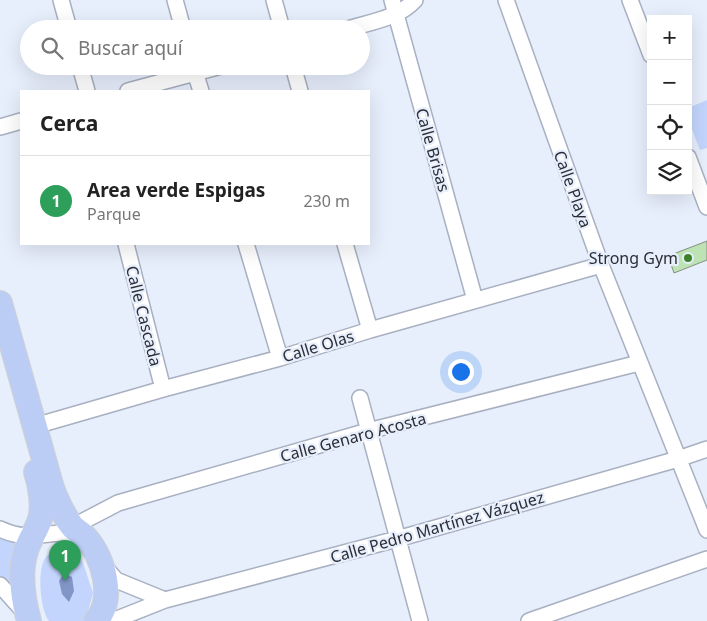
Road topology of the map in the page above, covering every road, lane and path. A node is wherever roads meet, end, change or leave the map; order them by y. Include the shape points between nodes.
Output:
1 (61, 0) edge
2 (175, 0) edge
3 (274, 0) edge
4 (415, 0) edge
5 (506, 0) edge
6 (630, 0) edge
7 (393, 7) edge
8 (67, 20) edge
9 (181, 20) edge
10 (280, 20) edge
11 (366, 20) edge
12 (647, 45) edge
13 (83, 75) edge
14 (178, 75) edge
15 (196, 75) edge
16 (296, 75) edge
17 (87, 90) edge
18 (131, 90) edge
19 (201, 90) edge
20 (300, 90) edge
21 (20, 121) edge
22 (0, 127) edge
23 (692, 168) edge
24 (707, 207) edge
25 (126, 245) edge
26 (246, 245) edge
27 (345, 245) edge
28 (601, 265) junction
29 (475, 300) junction
30 (0, 303) edge
31 (370, 330) junction
32 (0, 343) edge
33 (280, 358) junction
34 (639, 362) junction
35 (163, 389) junction
36 (360, 398) dead end
37 (35, 426) junction
38 (368, 431) junction
39 (707, 449) edge
40 (678, 459) junction
41 (0, 529) edge
42 (707, 530) edge
43 (78, 532) junction
44 (32, 537) junction
45 (397, 539) junction
46 (707, 559) edge
47 (101, 563) junction
48 (0, 586) edge
49 (145, 592) junction
50 (165, 600) junction
51 (146, 614) edge
52 (29, 619) edge
53 (96, 621) edge
54 (112, 621) edge
55 (420, 621) edge
56 (529, 621) edge

1 - 8 street
2 - 9 street
3 - 10 street
4 - 7 street via 409,6
5 - 28 street, Calle Playa
6 - 12 street
7 - 11 street
7 - 29 street, Calle Brisas
13 - 17 street
14 - 18 street
15 - 19 street
16 - 20 street
21 - 22 street
23 - 24 street
25 - 35 street, Calle Cascada
26 - 33 street
27 - 31 street
28 - 29 street, Calle Olas
28 - 34 street, Calle Playa
29 - 31 street, Calle Olas
30 - 37 main road
31 - 33 street, Calle Olas
32 - 44 main road via 40,485 41,518
33 - 35 street, Calle Olas
34 - 38 street, Calle Genaro Acosta
34 - 40 street, Calle Playa
35 - 37 street, Calle Olas
36 - 38 street
37 - 43 main road via 60,509
38 - 43 street, Calle Genaro Acosta via 118,503
38 - 45 street
39 - 40 street, Calle Pedro Martínez Vázquez
40 - 42 street, Calle Playa
40 - 45 street, Calle Pedro Martínez Vázquez
41 - 44 street
43 - 44 street
43 - 47 main road
44 - 52 main road via 22,572
45 - 50 street, Calle Pedro Martínez Vázquez
45 - 55 street
46 - 56 street
47 - 49 street via 116,580
47 - 53 main road via 106,583 105,603
48 - 52 street
49 - 50 street
49 - 51 street
50 - 51 street, Calle Pedro Martínez Vázquez
51 - 54 street, Calle Pedro Martínez Vázquez

